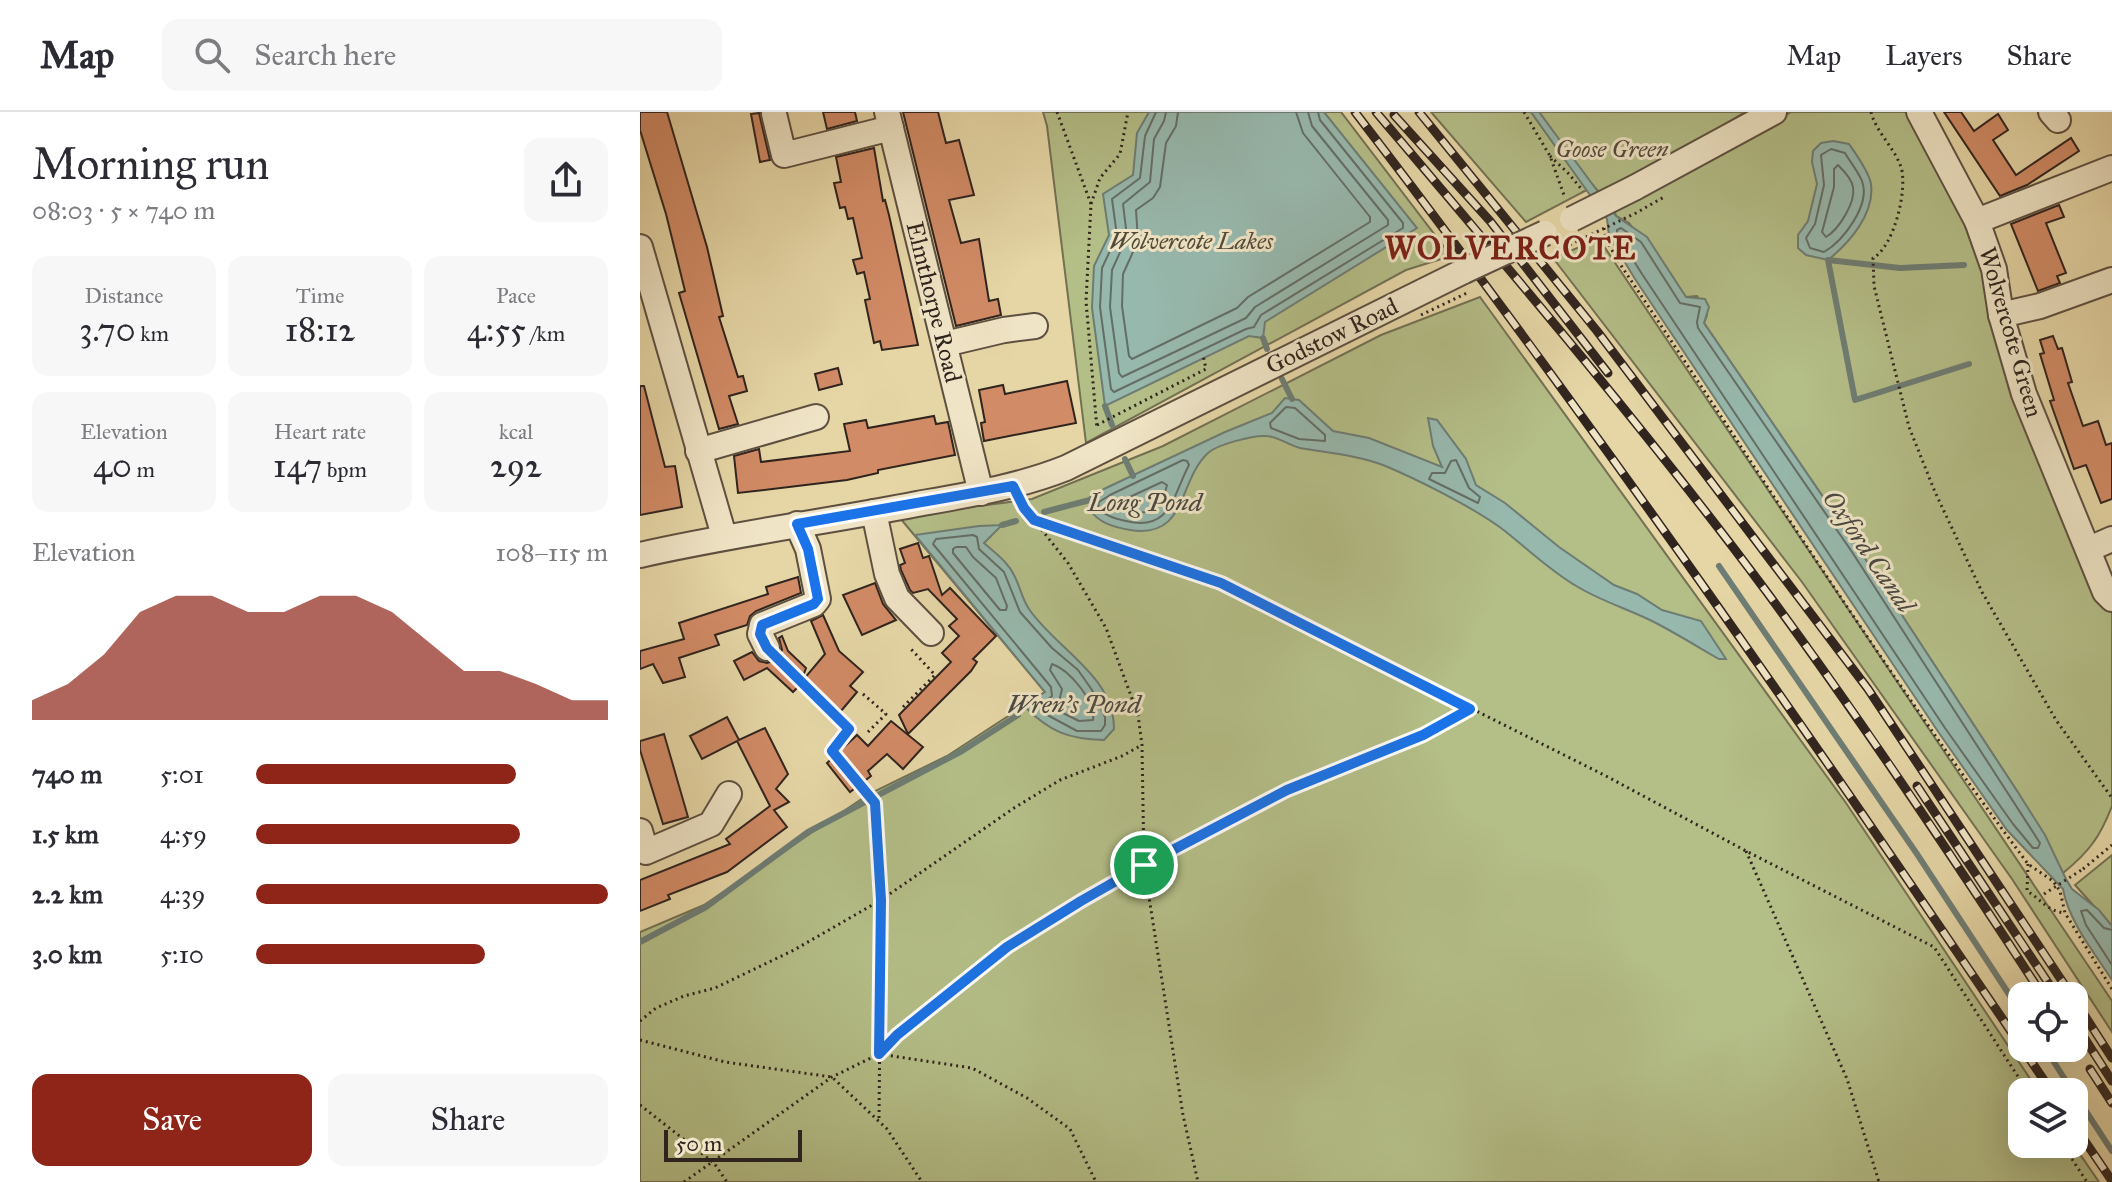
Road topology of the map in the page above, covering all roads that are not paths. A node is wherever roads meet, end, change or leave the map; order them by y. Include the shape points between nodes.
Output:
1 (1774, 112) edge
2 (1919, 112) edge
3 (774, 114) dead end
4 (889, 120) edge
5 (2112, 168) edge
6 (1977, 221) junction
7 (640, 247) edge
8 (2112, 280) edge
9 (2001, 315) junction
10 (1035, 326) dead end
11 (945, 344) junction
12 (816, 417) dead end
13 (698, 451) junction
14 (981, 493) junction
15 (874, 512) junction
16 (797, 524) junction
17 (724, 536) junction
18 (2112, 539) edge
19 (2089, 549) junction
20 (640, 555) edge
21 (2112, 599) edge
22 (931, 633) road end
23 (767, 648) road end
24 (729, 794) dead end
25 (642, 846) edge

1 - 14 street, Godstow Road, bridge via 1545,233 1099,452 1045,477
2 - 6 street, Wolvercote Green
3 - 4 street via 784,155
4 - 11 street, Elmthorpe Road
5 - 6 street
6 - 9 street, Wolvercote Green via 1994,269
7 - 13 street
8 - 9 street
9 - 19 street, Wolvercote Green via 2024,394
10 - 11 street
11 - 14 street, Elmthorpe Road
12 - 13 street
13 - 17 street
14 - 15 street, Godstow Road
15 - 16 street, Godstow Road
15 - 22 street via 897,598
16 - 17 street, Godstow Road
16 - 23 street via 818,599 762,625
17 - 20 street, Godstow Road
18 - 19 street
19 - 21 street, Wolvercote Green
24 - 25 street via 711,824

